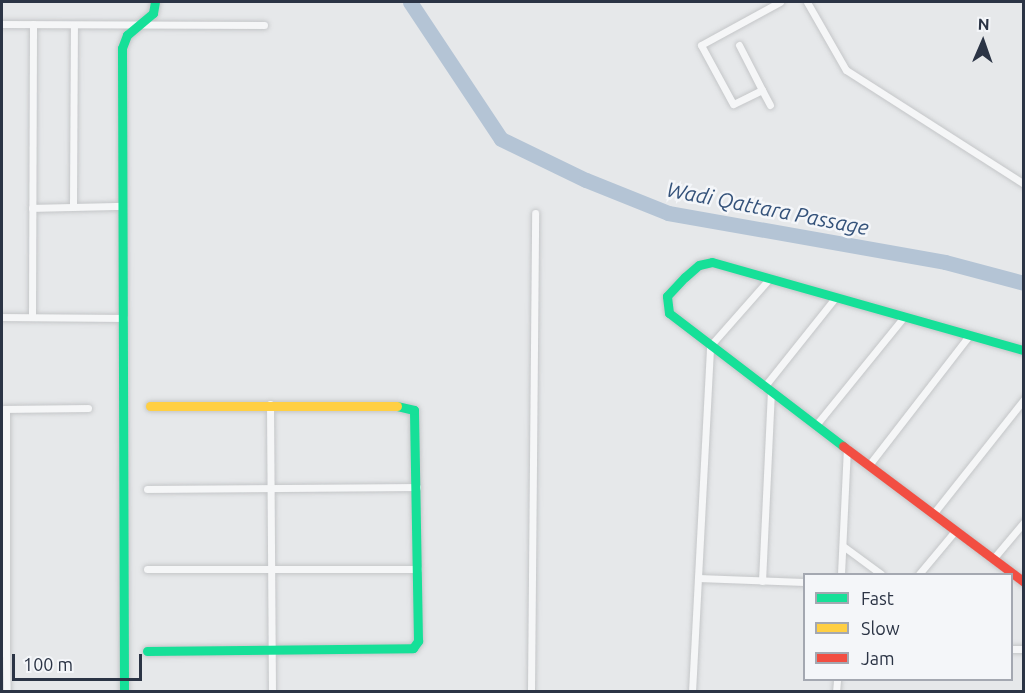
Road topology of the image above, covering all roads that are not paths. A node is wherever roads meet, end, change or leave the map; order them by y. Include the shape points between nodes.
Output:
1 (155, 2) edge
2 (780, 2) edge
3 (807, 2) edge
4 (2, 24) edge
5 (33, 24) junction
6 (74, 25) junction
7 (264, 25) dead end
8 (141, 26) junction
9 (739, 45) dead end
10 (762, 90) junction
11 (770, 105) dead end
12 (1023, 184) edge
13 (123, 206) junction
14 (73, 207) junction
15 (32, 208) junction
16 (535, 213) dead end
17 (769, 279) junction
18 (835, 298) junction
19 (2, 317) edge
20 (32, 318) junction
21 (124, 318) junction
22 (903, 318) junction
23 (968, 337) junction
24 (710, 346) junction
25 (1023, 350) edge
26 (767, 389) junction
27 (1023, 399) edge
28 (270, 404) junction
29 (150, 406) dead end
30 (88, 408) dead end
31 (4, 409) edge
32 (816, 425) junction
33 (847, 448) junction
34 (869, 465) junction
35 (417, 487) junction
36 (271, 488) junction
37 (147, 489) dead end
38 (4, 492) edge
39 (933, 514) junction
40 (1023, 522) edge
41 (956, 531) junction
42 (843, 546) junction
43 (993, 559) junction
44 (272, 568) junction
45 (147, 569) dead end
46 (418, 569) junction
47 (4, 572) edge
48 (841, 573) edge
49 (880, 573) edge
50 (920, 573) edge
51 (1011, 573) edge
52 (698, 578) junction
53 (762, 581) junction
54 (803, 582) edge
55 (272, 648) junction
56 (147, 651) dead end
57 (4, 653) edge
58 (7, 692) edge
59 (124, 692) edge
60 (272, 692) edge
61 (531, 692) edge
62 (693, 692) edge

1 - 8 street via 153,13
2 - 10 street via 701,45 733,104
3 - 12 street via 846,70
4 - 5 street
5 - 6 street
5 - 15 street
6 - 8 street
6 - 14 street
7 - 8 street
8 - 13 street via 127,35 122,48
9 - 10 street
10 - 11 street
13 - 14 street
13 - 21 street
14 - 15 street
15 - 20 street
16 - 61 street
17 - 18 street
17 - 24 street
17 - 24 street via 712,262 699,265 667,296 669,313
18 - 22 street
18 - 26 street
19 - 20 street
20 - 21 street
21 - 59 street
22 - 23 street
22 - 32 street
23 - 25 street
23 - 34 street
24 - 26 street
24 - 52 street
26 - 32 street
26 - 53 street
27 - 39 street
28 - 29 street
28 - 35 street via 410,407 416,415
28 - 36 street
30 - 31 street
31 - 38 street
32 - 33 street
33 - 34 street
33 - 42 street
34 - 39 street
35 - 36 street
35 - 46 street
36 - 37 street
36 - 44 street
38 - 47 street
39 - 41 street
40 - 43 street
41 - 43 street
41 - 50 street
42 - 48 street
42 - 49 street
43 - 51 street
44 - 45 street
44 - 46 street
44 - 55 street
46 - 55 street via 418,647
47 - 57 street
52 - 53 street
52 - 62 street
53 - 54 street
55 - 56 street
55 - 60 street
57 - 58 street

